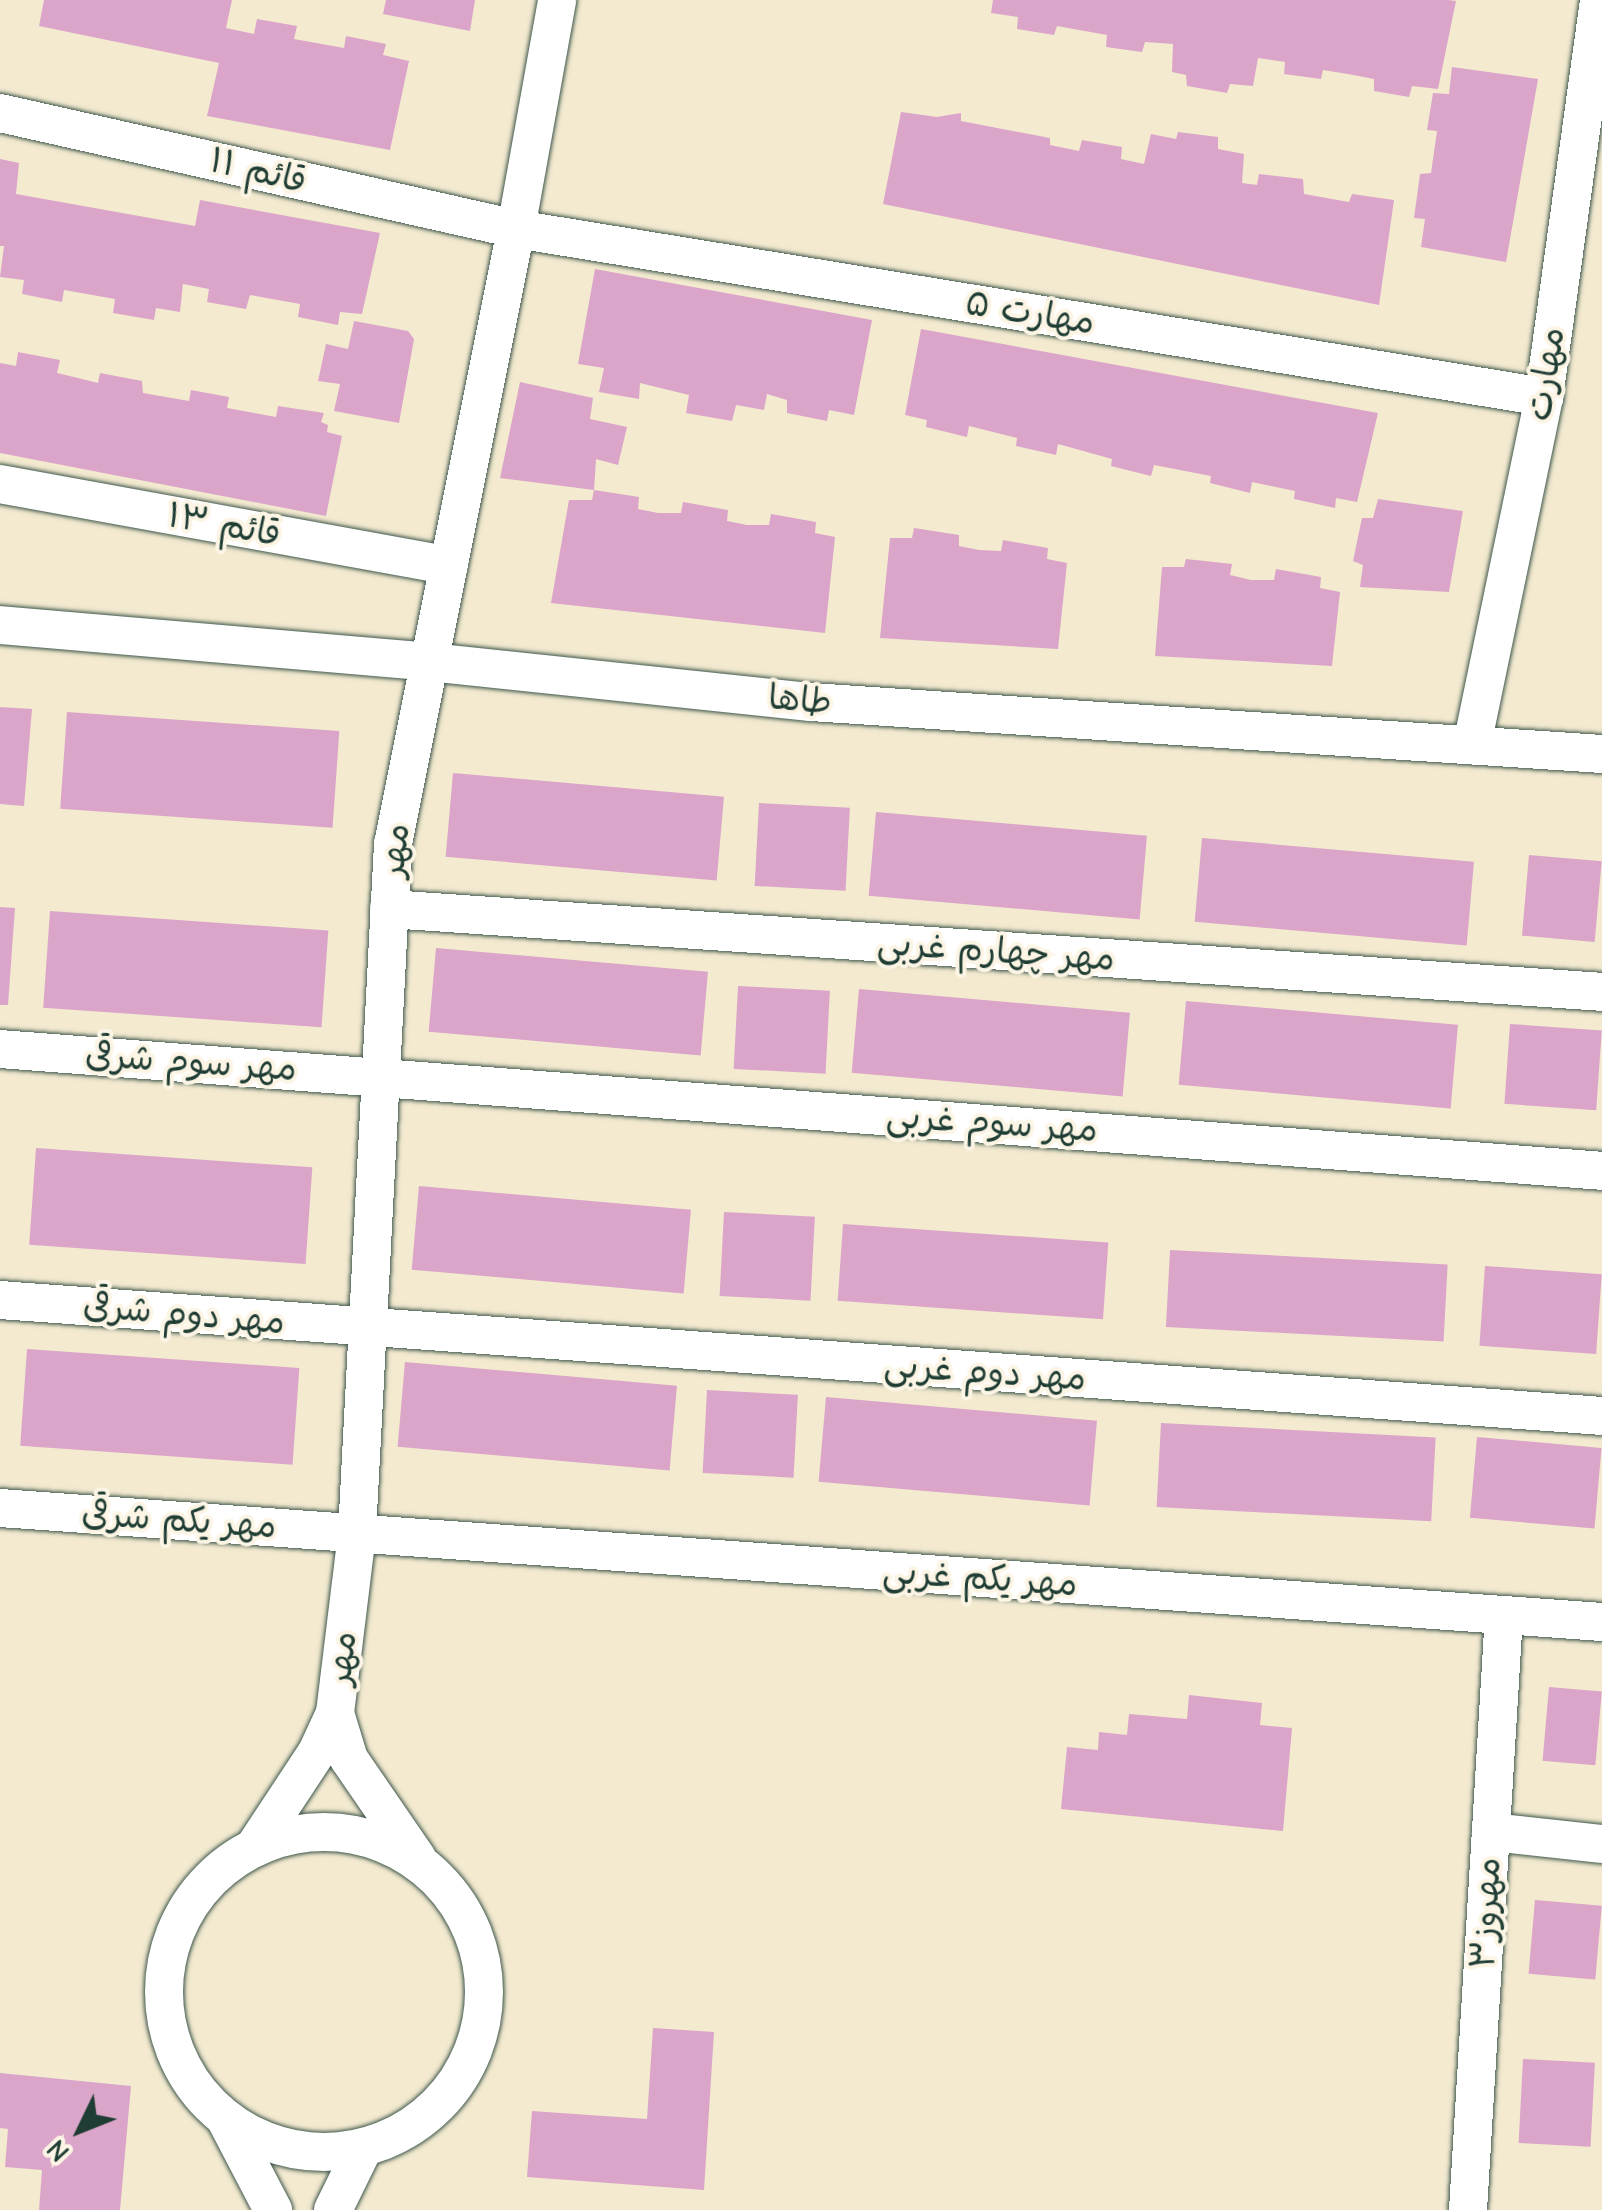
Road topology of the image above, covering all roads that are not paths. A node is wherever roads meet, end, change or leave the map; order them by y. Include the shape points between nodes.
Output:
1 (557, 0) edge
2 (1599, 0) edge
3 (0, 112) edge
4 (516, 229) junction
5 (1544, 396) junction
6 (0, 484) edge
7 (448, 566) junction
8 (0, 625) edge
9 (429, 662) junction
10 (1472, 745) junction
11 (1602, 754) edge
12 (390, 909) junction
13 (1602, 992) edge
14 (0, 1049) edge
15 (381, 1075) junction
16 (1602, 1171) edge
17 (0, 1300) edge
18 (368, 1329) junction
19 (1602, 1416) edge
20 (0, 1508) edge
21 (357, 1533) junction
22 (1504, 1615) junction
23 (1602, 1622) edge
24 (335, 1712) junction
25 (1491, 1832) junction
26 (1602, 1844) edge
27 (255, 1846) junction
28 (421, 1864) junction
29 (226, 2120) junction
30 (363, 2149) junction
31 (273, 2210) edge
32 (334, 2210) edge
33 (1468, 2210) edge

1 - 4 street, مهر
2 - 5 street, مهارت
3 - 4 street, قائم ۱۱
4 - 5 street, مهارت ۵
4 - 7 street, مهر
5 - 10 street, مهارت
6 - 7 street, قائم ۱۳
7 - 9 street, مهر
8 - 9 street, طاها
9 - 10 street, طاها via 811,702
9 - 12 street, مهر via 393,844
10 - 11 street, طاها
12 - 13 street, مهر چهارم غربی
12 - 15 street, مهر
14 - 15 street, مهر سوم شرقی
15 - 16 street, مهر سوم غربی
15 - 18 street, مهر
17 - 18 street, مهر دوم شرقی
18 - 19 street, مهر دوم غربی
18 - 21 street, مهر
20 - 21 street, مهر یکم شرقی
21 - 22 street, مهر یکم غربی
21 - 24 street, مهر
22 - 23 street, مهر یکم غربی
22 - 25 street, مهروز۳
24 - 27 street, مهر via 317,1752
24 - 28 street, مهر via 348,1759
25 - 26 street
25 - 33 street, مهروز۳
27 - 28 street via 296,1834 340,1832 382,1842
27 - 29 street via 200,1892 179,1922 164,1974 167,2029 189,2080
28 - 30 street via 456,1902 478,1948 485,1999 475,2050 449,2094 411,2128
29 - 30 street via 268,2144 316,2153
29 - 31 street
30 - 32 street

